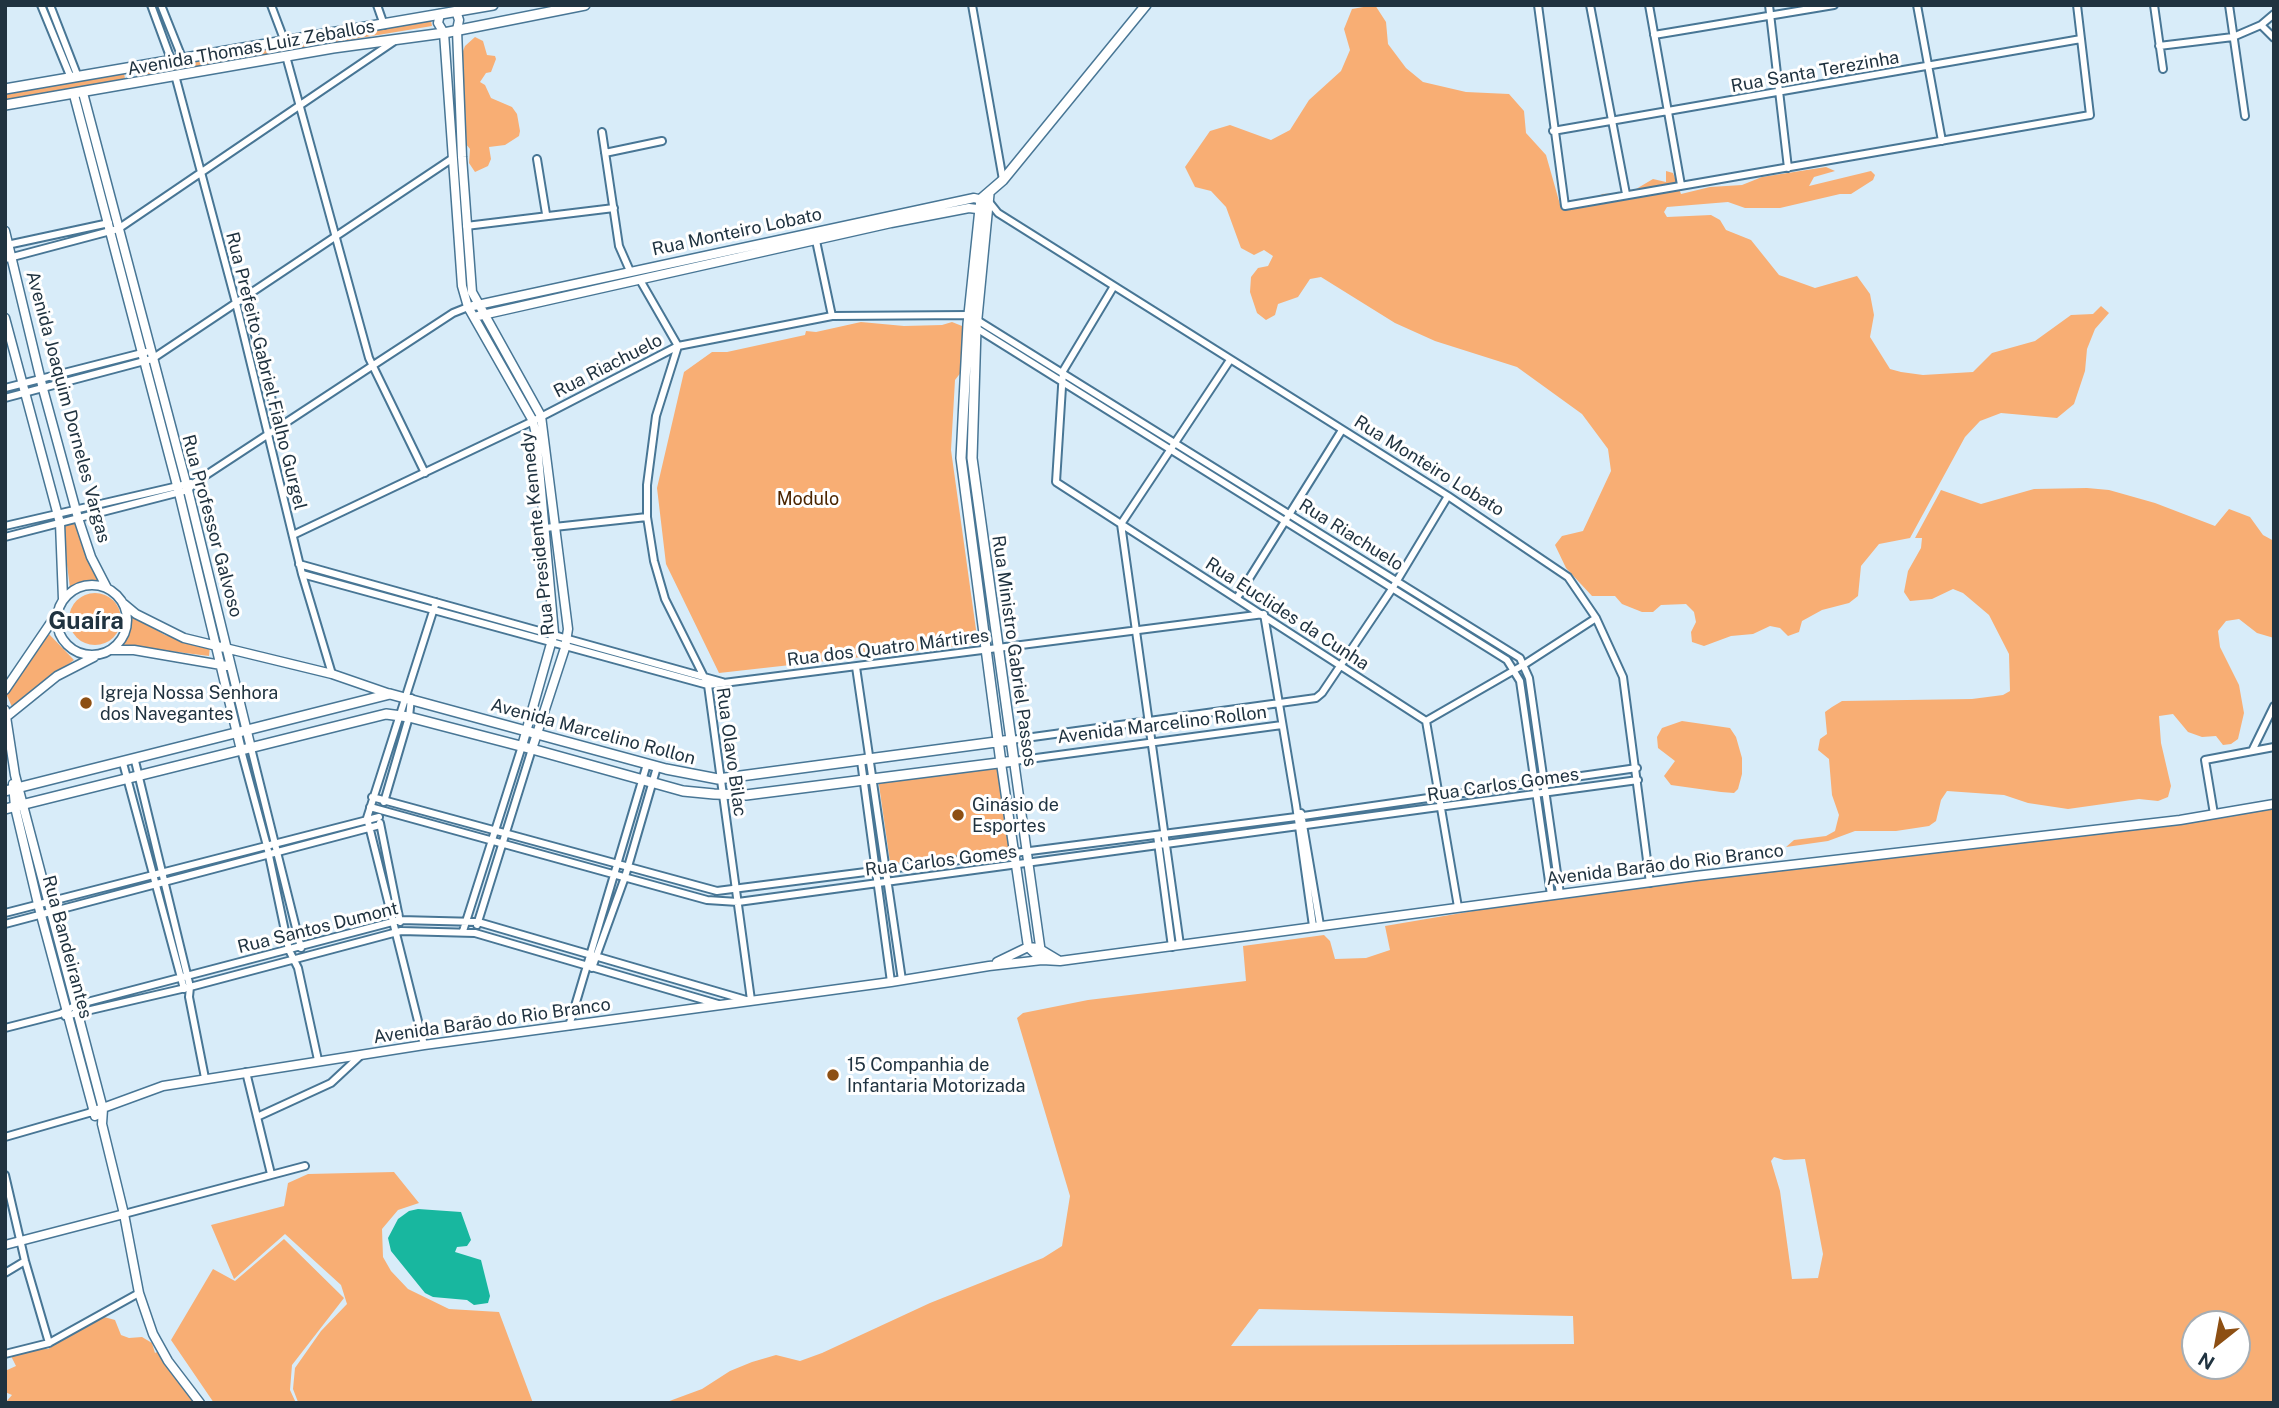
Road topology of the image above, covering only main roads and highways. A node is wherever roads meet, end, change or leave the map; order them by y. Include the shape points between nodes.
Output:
1 (585, 5) edge
2 (1146, 5) edge
3 (489, 6) edge
4 (331, 34) junction
5 (334, 48) junction
6 (148, 66) junction
7 (133, 85) junction
8 (5, 89) edge
9 (5, 105) edge
10 (992, 649) junction
11 (338, 708) junction
12 (344, 725) junction
13 (1011, 740) junction
14 (998, 742) junction
15 (182, 748) junction
16 (1014, 761) joint
17 (1001, 763) junction
18 (187, 764) junction
19 (795, 770) junction
20 (60, 778) junction
21 (798, 788) junction
22 (12, 790) edge
23 (63, 795) junction
24 (15, 807) edge

1 - 5 main road, Avenida Thomas Luiz Zeballos via 444,33
2 - 10 main road, Rua Ministro Gabriel Passos via 988,204 970,320 961,458
3 - 4 main road, Avenida Thomas Luiz Zeballos
4 - 5 main road
4 - 6 main road, Avenida Thomas Luiz Zeballos
5 - 7 main road, Avenida Thomas Luiz Zeballos
6 - 7 main road via 134,73
6 - 8 main road, Avenida Thomas Luiz Zeballos
7 - 9 main road, Avenida Thomas Luiz Zeballos
10 - 13 main road, Rua Ministro Gabriel Passos
10 - 14 main road, Rua Ministro Gabriel Passos
11 - 12 main road
11 - 15 main road
11 - 19 main road, Avenida Marcelino Rollon via 390,694 652,765 722,778
12 - 18 main road
12 - 21 main road, Avenida Marcelino Rollon via 386,714 404,716 683,791 723,794
13 - 14 main road, Avenida Marcelino Rollon
13 - 16 main road, Rua Ministro Gabriel Passos
14 - 17 main road, Rua Ministro Gabriel Passos
14 - 19 main road, Avenida Marcelino Rollon
15 - 18 main road
15 - 20 main road
16 - 17 main road, Avenida Marcelino Rollon
17 - 21 main road, Avenida Marcelino Rollon
18 - 23 main road
19 - 21 main road
20 - 22 main road
20 - 23 main road
23 - 24 main road

